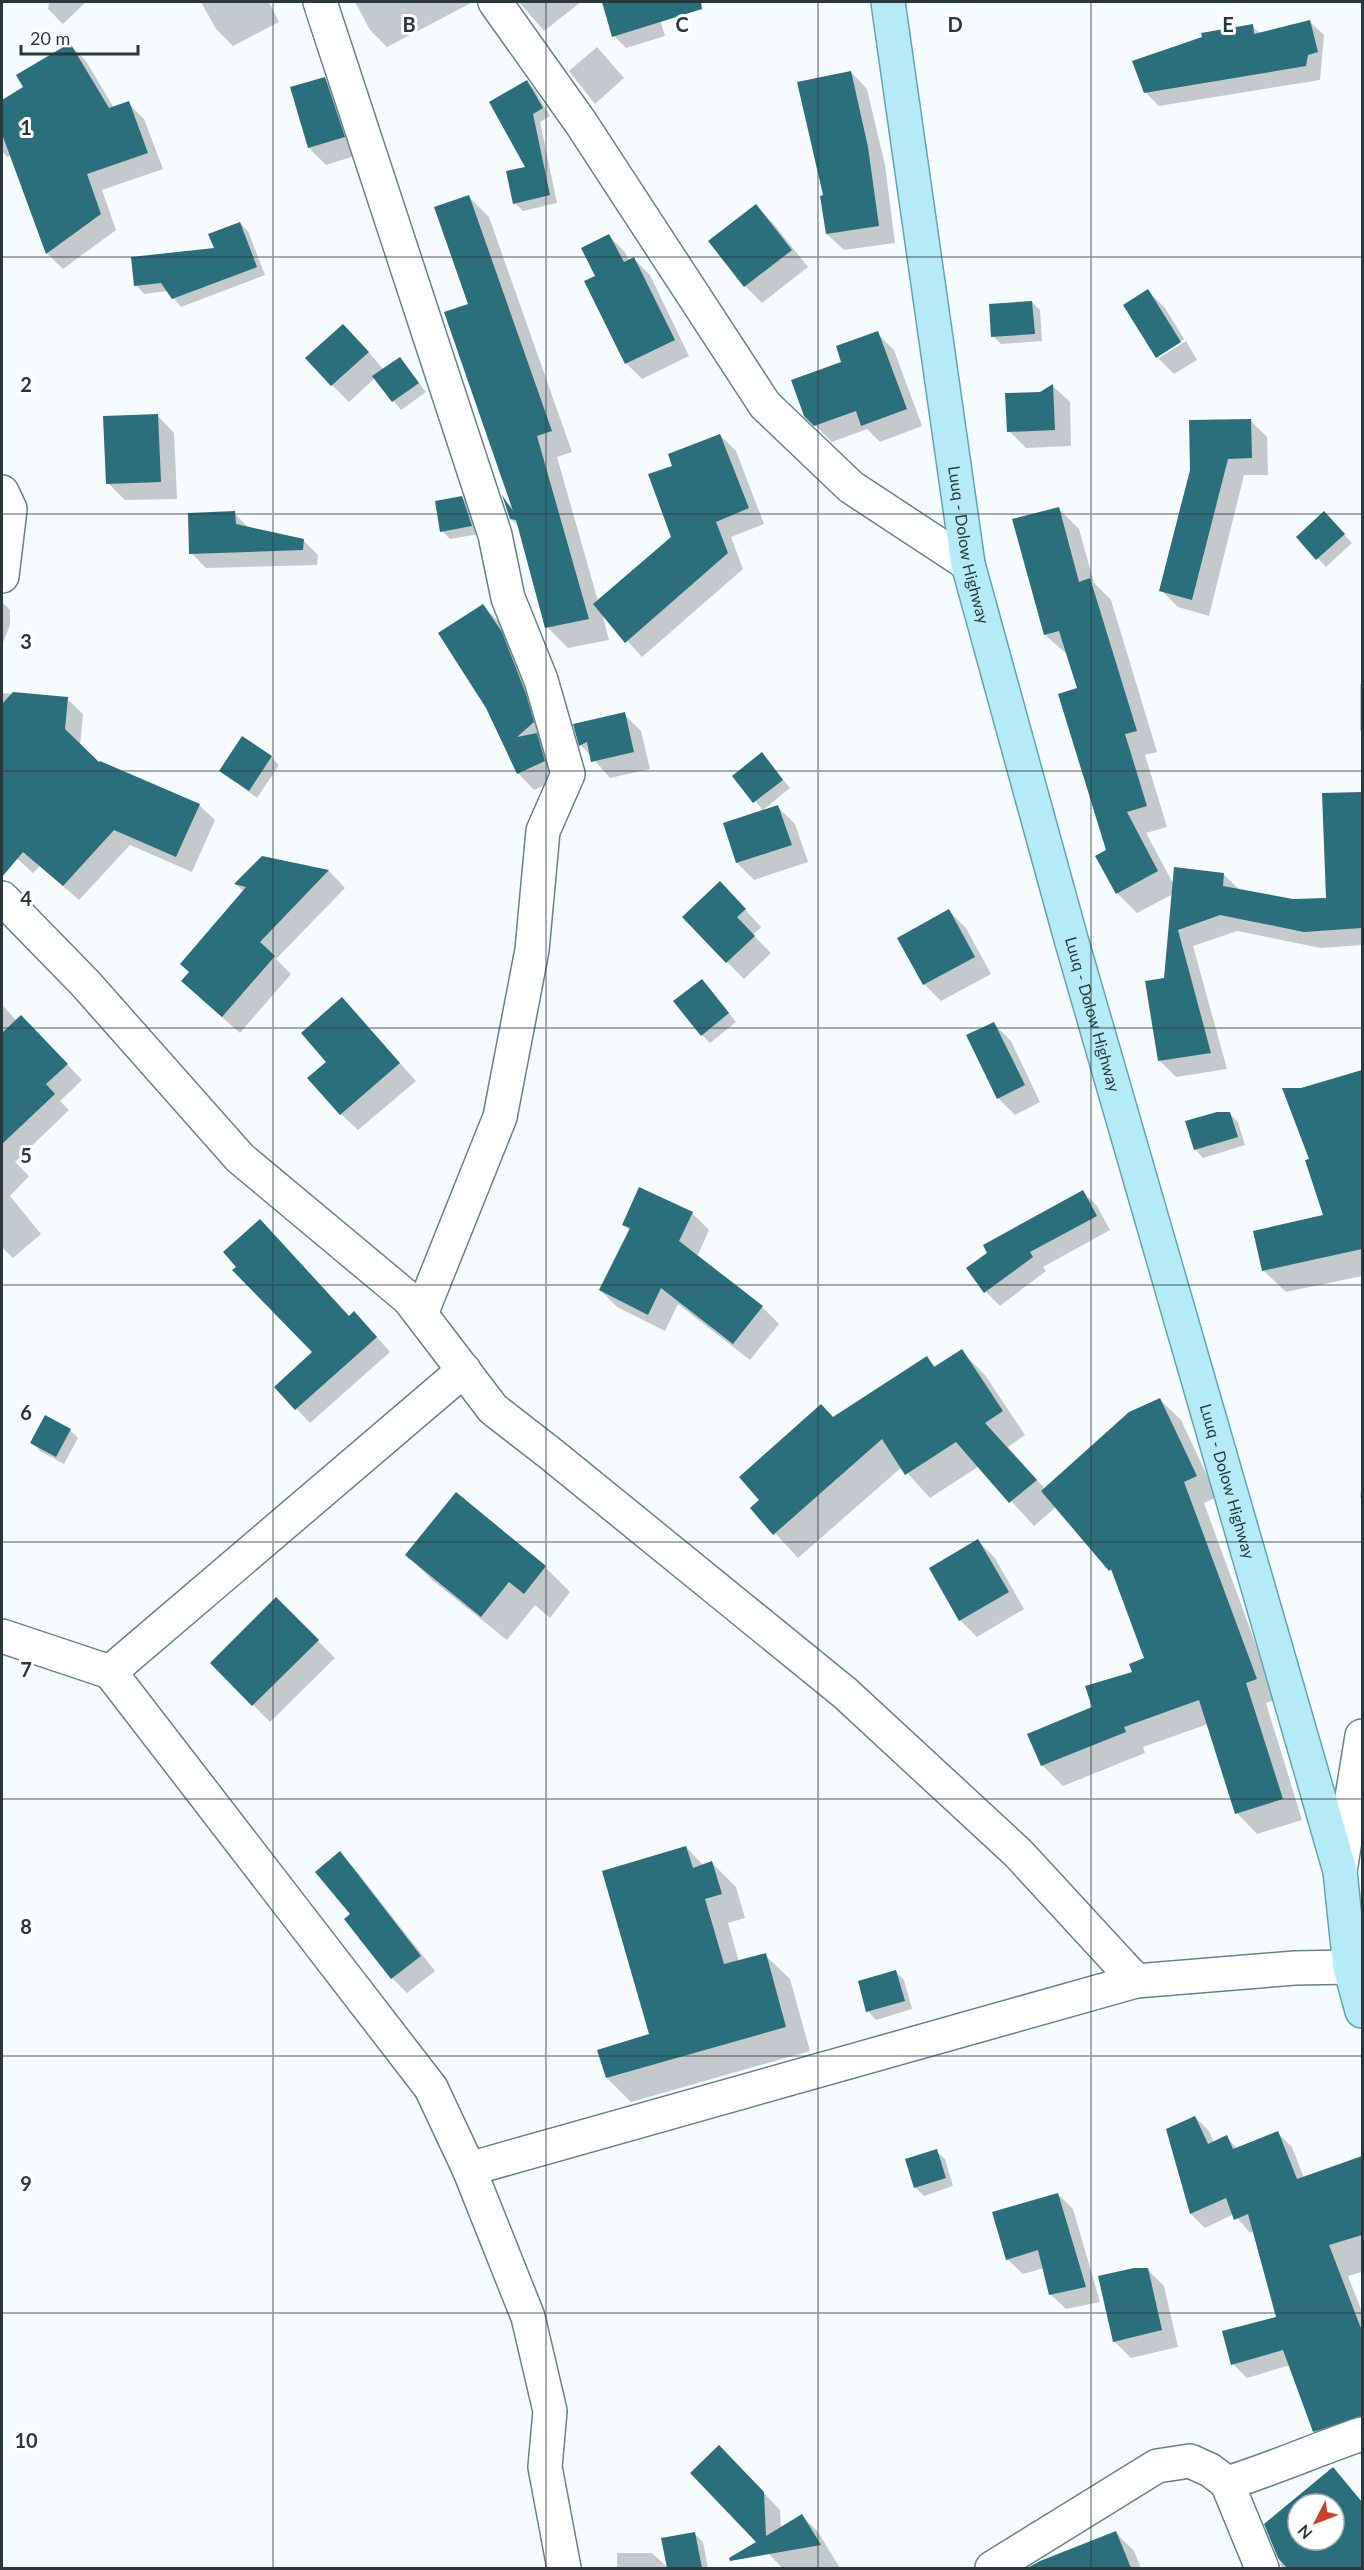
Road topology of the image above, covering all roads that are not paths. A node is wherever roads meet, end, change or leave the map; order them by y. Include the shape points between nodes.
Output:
1 (320, 2) edge
2 (495, 2) edge
3 (888, 2) edge
4 (2, 492) edge
5 (968, 564) junction
6 (2, 576) edge
7 (2, 898) edge
8 (421, 1314) junction
9 (464, 1370) junction
10 (2, 1636) edge
11 (110, 1672) junction
12 (1362, 1736) edge
13 (1340, 1871) junction
14 (1350, 1967) junction
15 (1136, 1981) junction
16 (1362, 2011) edge
17 (469, 2169) junction
18 (1362, 2434) edge
19 (1227, 2483) junction
20 (564, 2568) edge
21 (992, 2568) edge
22 (1262, 2568) edge

1 - 8 street via 495,535 508,597 541,680 568,774 543,831 532,950 500,1117
2 - 5 street via 581,123 765,405 851,487
3 - 5 main road, Luuq - Dolow Highway
4 - 6 street via 9,509
5 - 13 main road, Luuq - Dolow Highway via 1071,939
7 - 8 street via 85,983 240,1158 409,1299
8 - 9 street
9 - 11 street
9 - 15 street via 493,1409 845,1694 1018,1853
10 - 11 street
11 - 17 street via 431,2088
12 - 13 street
13 - 14 main road, Luuq - Dolow Highway
14 - 15 street
14 - 16 main road, Luuq - Dolow Highway
15 - 17 street
17 - 20 street via 528,2317 550,2411 545,2467
18 - 19 street
19 - 21 street via 1190,2461 1157,2466
19 - 22 street

